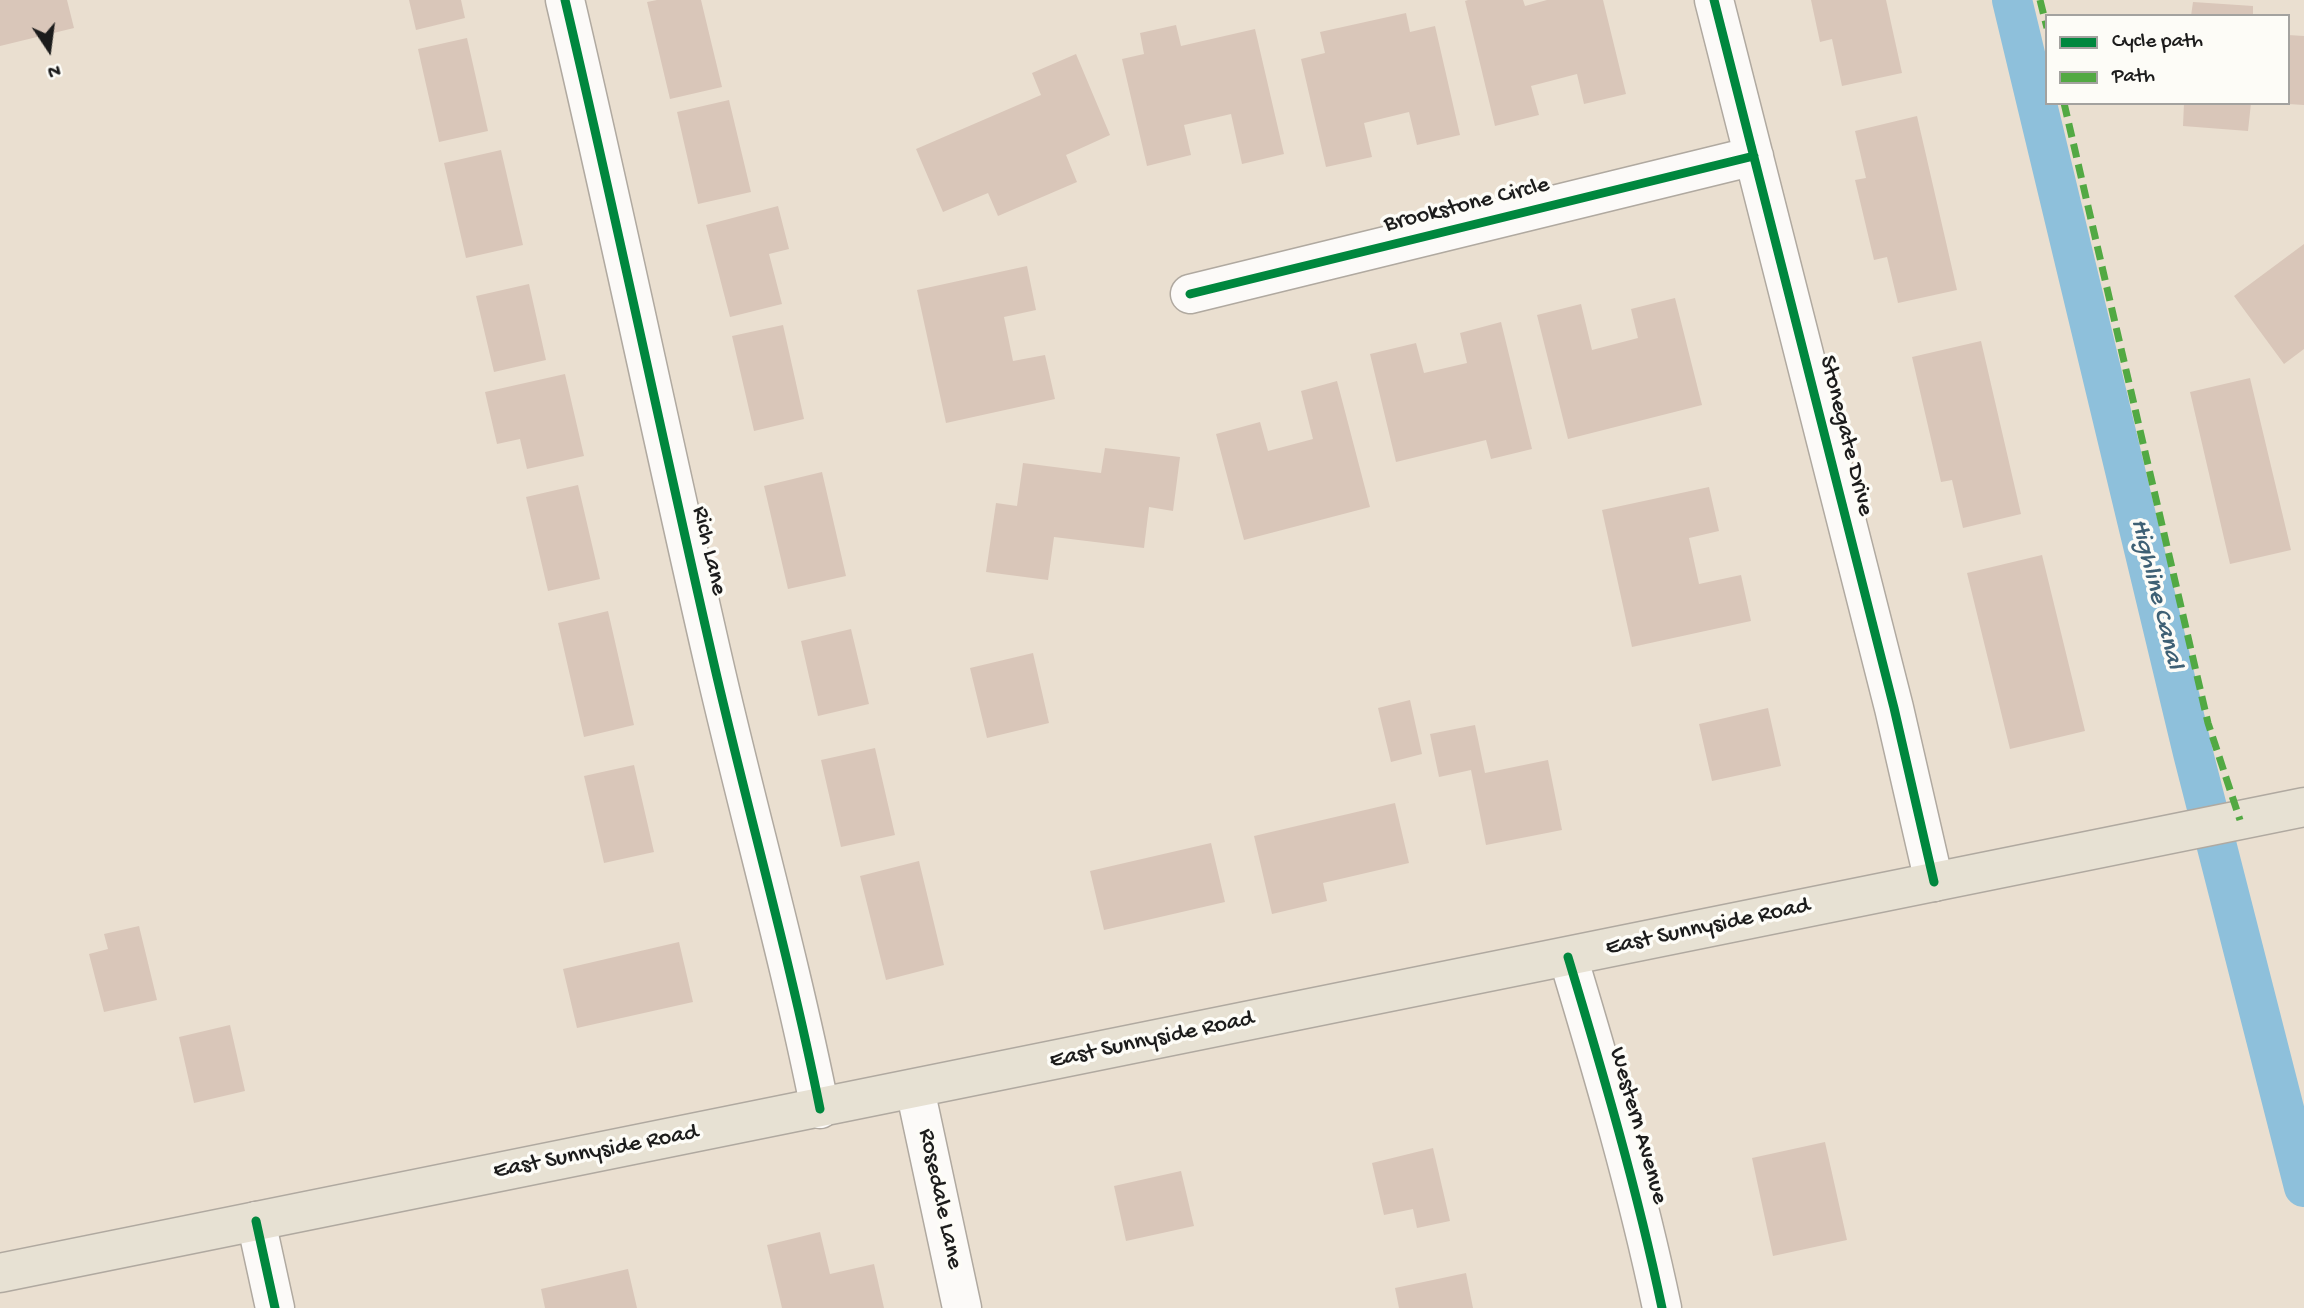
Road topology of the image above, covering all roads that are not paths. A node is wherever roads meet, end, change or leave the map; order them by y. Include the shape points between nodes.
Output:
1 (565, 0) edge
2 (1714, 0) edge
3 (1754, 156) junction
4 (1190, 294) dead end
5 (2304, 807) edge
6 (1934, 882) junction
7 (1568, 957) junction
8 (915, 1089) junction
9 (820, 1108) junction
10 (256, 1221) junction
11 (0, 1273) edge
12 (275, 1308) edge
13 (962, 1308) edge
14 (1662, 1308) edge

1 - 9 street, Rich Lane
2 - 3 street, Stonegate Drive
3 - 4 street, Brookstone Circle
3 - 6 street, Stonegate Drive
5 - 6 main road, East Sunnyside Road
6 - 7 main road, East Sunnyside Road
7 - 8 main road, East Sunnyside Road
7 - 14 street, Western Avenue via 1643,1220
8 - 9 main road, East Sunnyside Road
8 - 13 street, Rosedale Lane
9 - 10 main road, East Sunnyside Road
10 - 11 main road, East Sunnyside Road
10 - 12 street

